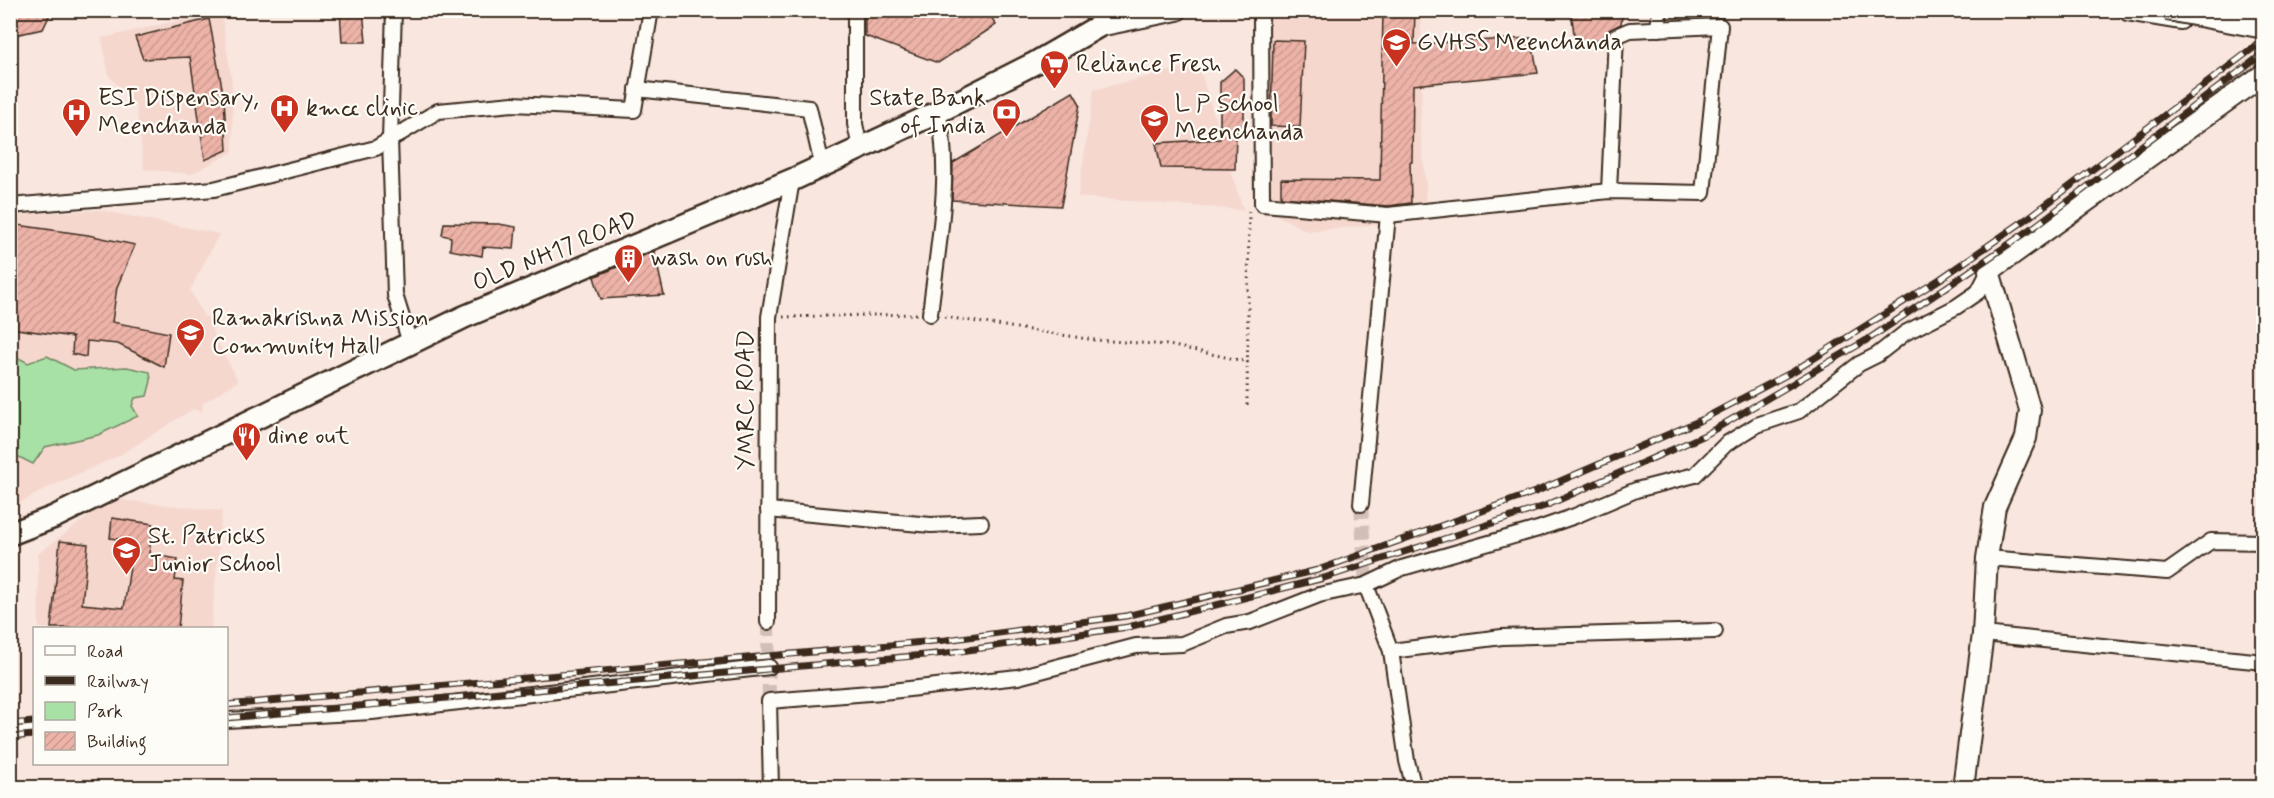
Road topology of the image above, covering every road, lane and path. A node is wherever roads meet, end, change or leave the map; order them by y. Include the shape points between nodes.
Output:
1 (394, 10) edge
2 (651, 10) edge
3 (855, 10) edge
4 (1115, 10) edge
5 (1177, 10) edge
6 (1260, 10) edge
7 (1660, 10) edge
8 (2127, 10) edge
9 (2167, 10) edge
10 (2230, 10) edge
11 (1098, 26) junction
12 (2264, 28) edge
13 (1658, 29) junction
14 (2264, 74) edge
15 (637, 89) junction
16 (938, 112) junction
17 (390, 139) junction
18 (860, 148) junction
19 (822, 165) junction
20 (792, 180) junction
21 (1609, 191) junction
22 (10, 206) edge
23 (1388, 215) junction
24 (1989, 271) junction
25 (930, 314) junction
26 (769, 317) junction
27 (411, 343) junction
28 (1248, 362) dead end
29 (1361, 504) tunnel mouth
30 (768, 510) junction
31 (981, 523) dead end
32 (10, 534) edge
33 (2264, 542) edge
34 (1987, 558) junction
35 (1366, 585) junction
36 (768, 622) tunnel mouth
37 (1715, 631) dead end
38 (1983, 634) junction
39 (1391, 651) junction
40 (2264, 662) edge
41 (769, 667) dead end
42 (228, 720) edge
43 (33, 729) edge
44 (10, 730) edge
45 (771, 788) edge
46 (1414, 788) edge
47 (1963, 788) edge

1 - 17 street
2 - 15 street
3 - 18 street via 855,124
4 - 11 main road, OLD NH17 ROAD
5 - 11 main road
6 - 23 street via 1262,204
7 - 13 street
8 - 10 street via 2202,25
9 - 12 main road, bridge
11 - 16 main road, OLD NH17 ROAD
13 - 21 street via 1630,30 1616,36
13 - 21 street via 1720,26 1702,193
14 - 24 main road
15 - 17 street via 634,110 513,104 438,111
15 - 19 street via 809,108
16 - 18 main road, OLD NH17 ROAD
16 - 25 street via 943,189
17 - 22 street via 376,148 214,189
17 - 27 street via 395,295
18 - 19 main road, OLD NH17 ROAD
19 - 20 main road, OLD NH17 ROAD
20 - 26 street, YMRC ROAD
20 - 27 main road, OLD NH17 ROAD via 513,295
21 - 23 street
23 - 29 street
24 - 34 main road via 2030,410 2026,438 1995,507
24 - 35 street via 1978,292 1905,333 1798,411 1757,425 1726,444 1695,475 1636,490 1538,529 1402,567
25 - 26 path
25 - 28 path via 1095,340 1169,345
26 - 30 street, YMRC ROAD
27 - 32 main road, OLD NH17 ROAD via 54,517
30 - 31 street via 931,525
30 - 36 street, YMRC ROAD
33 - 34 street via 2211,541 2167,572
34 - 38 main road
35 - 39 street
35 - 45 street via 1319,595 1182,644 1136,646 1018,677 769,701
37 - 39 street via 1502,637
38 - 40 street
38 - 47 main road
39 - 46 street
41 - 42 street via 372,712
43 - 44 street

